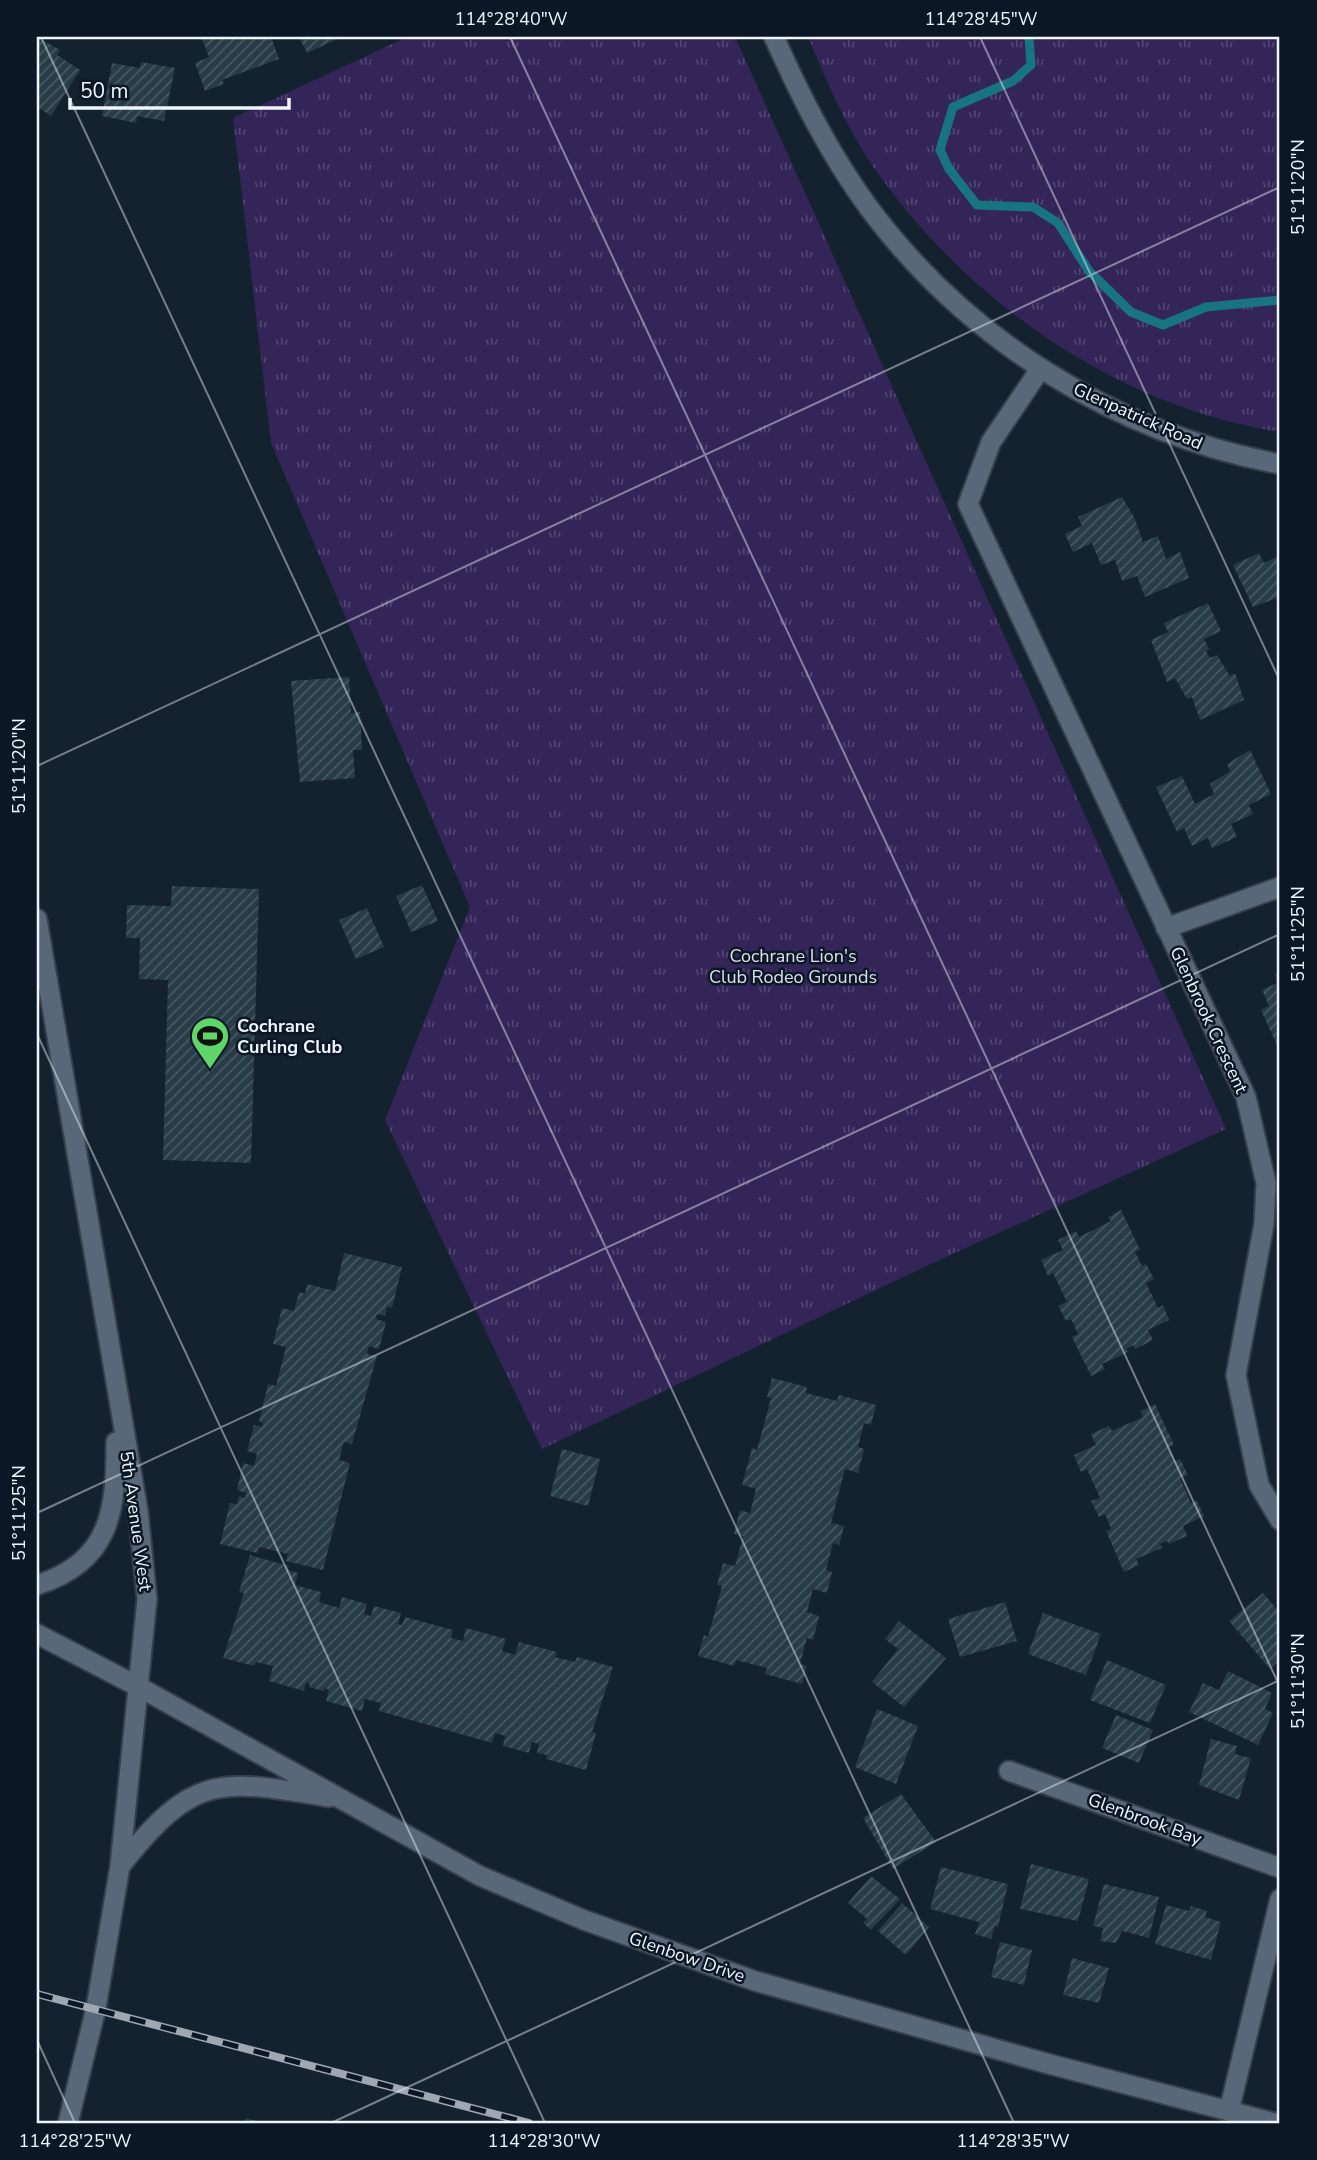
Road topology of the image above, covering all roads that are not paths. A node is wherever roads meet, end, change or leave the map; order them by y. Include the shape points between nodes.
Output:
1 (774, 37) edge
2 (1041, 368) junction
3 (1280, 464) edge
4 (1280, 887) edge
5 (37, 919) edge
6 (1166, 928) junction
7 (116, 1392) junction
8 (1280, 1520) edge
9 (37, 1585) edge
10 (37, 1634) edge
11 (139, 1688) junction
12 (1009, 1771) dead end
13 (343, 1800) junction
14 (120, 1866) junction
15 (1280, 1868) edge
16 (1280, 1899) edge
17 (1229, 2111) junction
18 (68, 2123) edge
19 (1275, 2123) edge

1 - 2 street, Glenpatrick Road via 818,130 889,233 958,305
2 - 3 street, Glenpatrick Road via 1078,391 1166,432
2 - 6 street, Glenbrook Crescent via 991,442 968,504
4 - 6 street, Glenbrook Crescent
5 - 7 street, 5th Avenue West
6 - 8 street, Glenbrook Crescent via 1246,1097 1266,1182 1264,1224 1236,1375 1259,1485
7 - 9 street via 112,1514 101,1540 80,1563
7 - 11 street, 5th Avenue West via 138,1511 147,1599
10 - 11 street, Glenbow Drive
11 - 13 street, Glenbow Drive
11 - 14 street, 5th Avenue West
12 - 15 street, Glenbrook Bay
13 - 14 street via 249,1784 223,1786 192,1796 166,1814
13 - 17 street, Glenbow Drive via 480,1876 685,1957 755,1981
14 - 18 street, 5th Avenue West via 96,2008
16 - 17 street
17 - 19 street, Glenbow Drive

